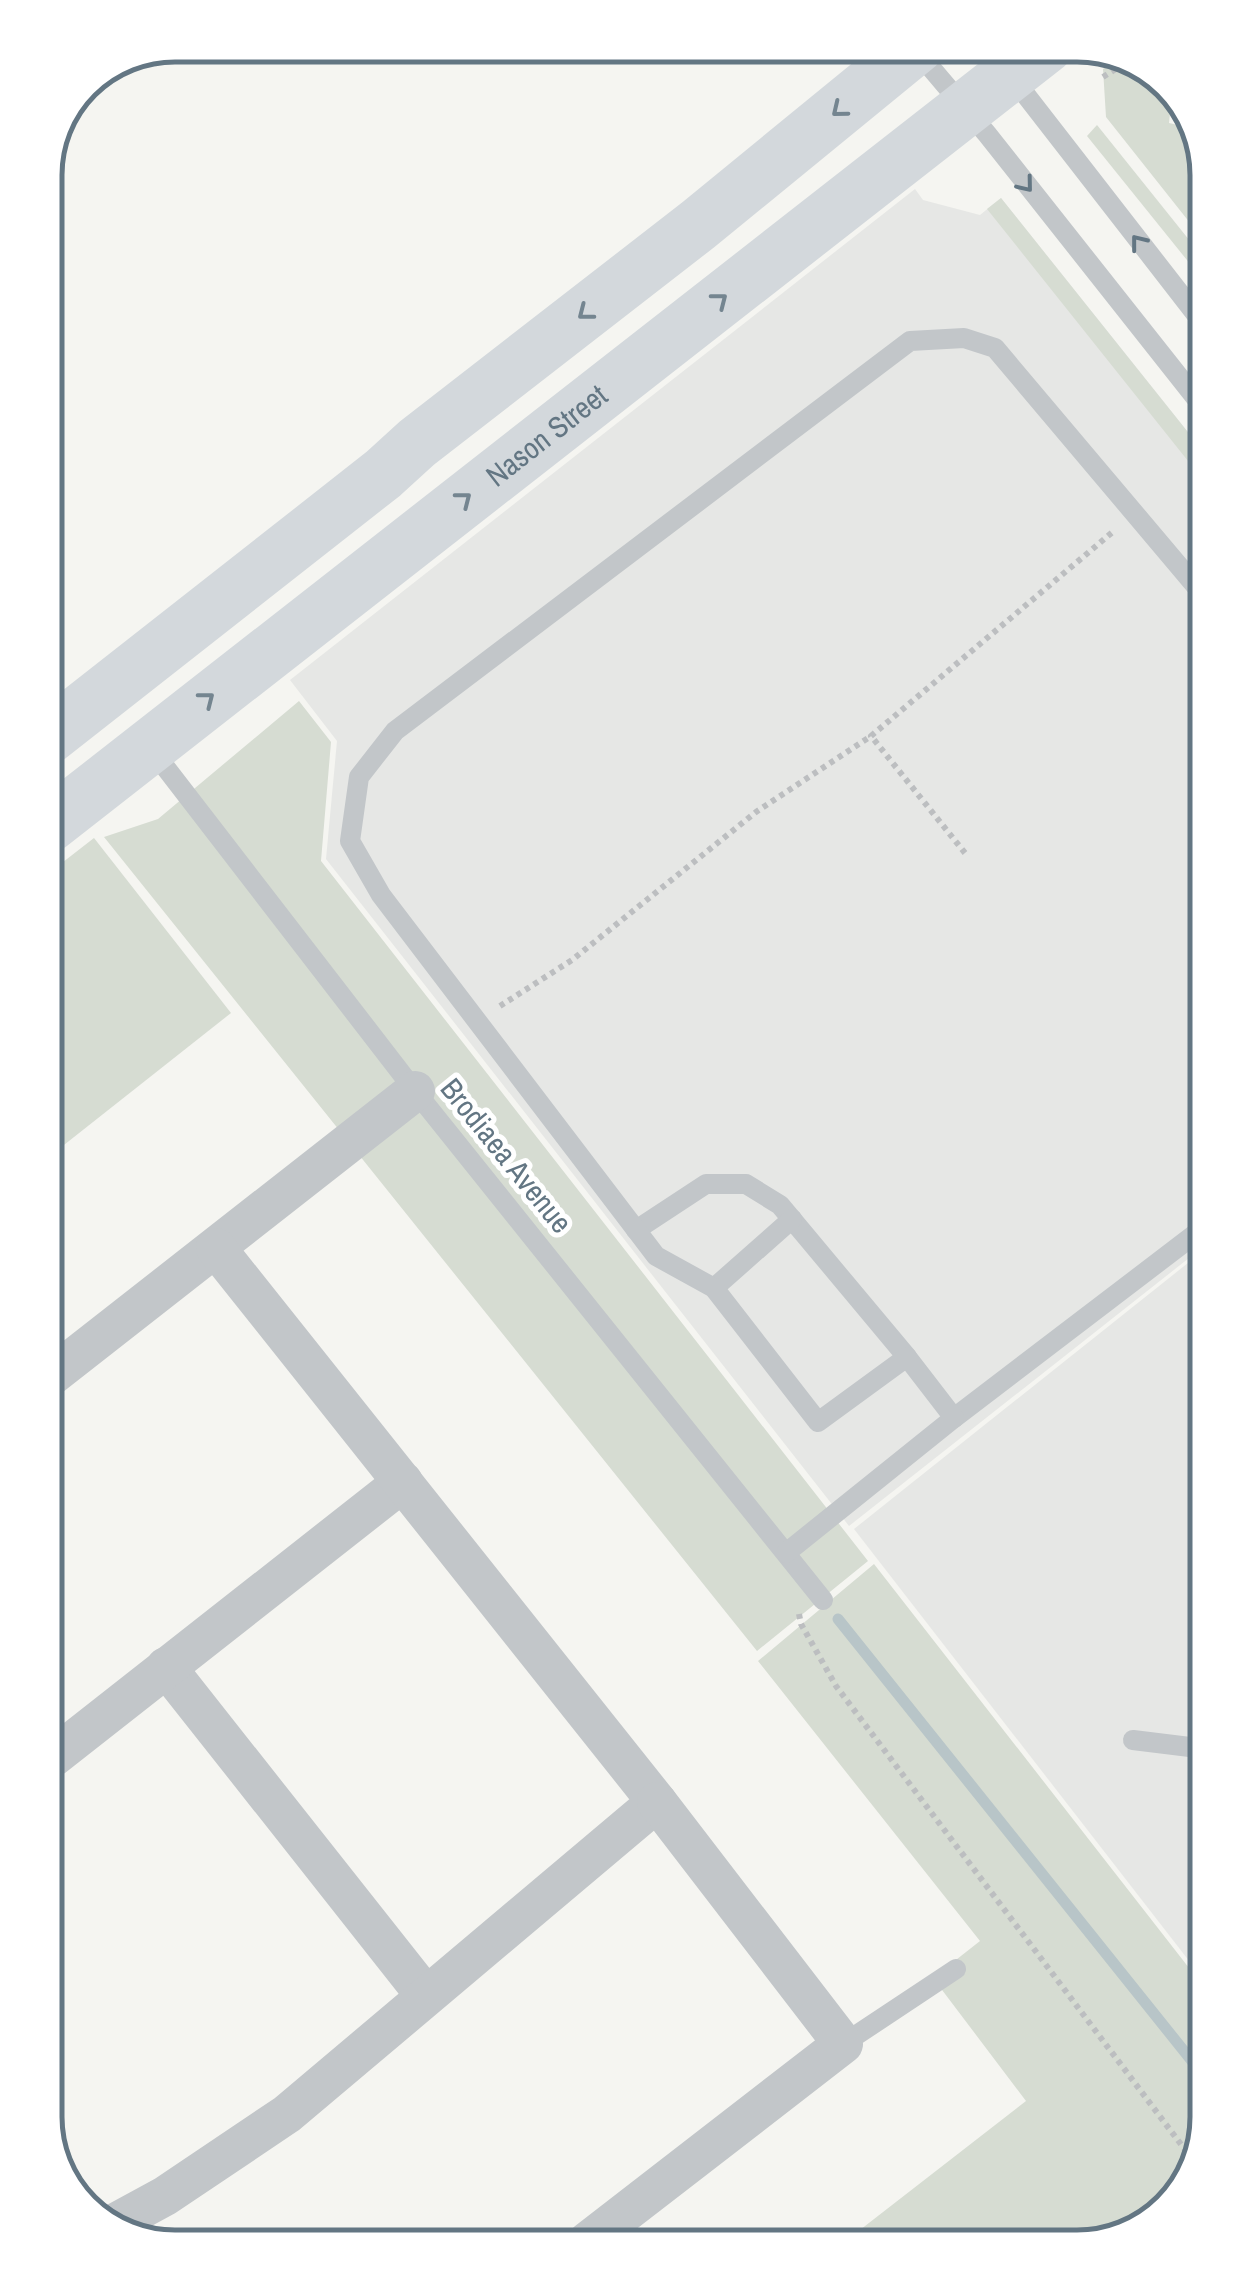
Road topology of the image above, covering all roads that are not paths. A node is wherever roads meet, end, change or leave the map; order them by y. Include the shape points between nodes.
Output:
1 (897, 63) edge
2 (928, 63) edge
3 (1007, 63) edge
4 (1020, 63) edge
5 (964, 110) junction
6 (1190, 305) edge
7 (1190, 391) edge
8 (383, 474) junction
9 (1190, 580) edge
10 (63, 725) edge
11 (148, 745) junction
12 (63, 813) edge
13 (415, 1090) junction
14 (792, 1220) junction
15 (636, 1230) junction
16 (1190, 1238) edge
17 (216, 1248) junction
18 (714, 1288) junction
19 (906, 1357) junction
20 (62, 1367) edge
21 (954, 1418) junction
22 (402, 1482) junction
23 (786, 1553) junction
24 (823, 1600) dead end
25 (166, 1668) junction
26 (1133, 1740) dead end
27 (1190, 1747) edge
28 (62, 1750) edge
29 (657, 1802) junction
30 (956, 1970) dead end
31 (426, 1996) junction
32 (843, 2044) junction
33 (125, 2218) edge
34 (603, 2229) edge

1 -> 8 main road
2 - 5 lane
3 - 5 main road, Nason Street
6 -> 4 lane
5 -> 7 lane
11 -> 5 main road, Nason Street
8 - 10 main road
8 - 11 main road via 379,516 150,697
9 - 15 lane via 995,348 964,338 910,341 395,731 358,777 350,841 381,895
11 - 12 main road, Nason Street
11 - 13 lane, Brodiaea Avenue
13 - 17 street
13 - 23 lane, Brodiaea Avenue
14 - 15 lane via 746,1184 706,1184
14 - 18 lane
14 - 19 lane
15 - 18 lane via 656,1256
16 - 21 lane
17 - 20 street
17 - 22 street
18 - 19 lane via 818,1422
19 - 21 lane
21 - 23 lane
22 - 25 street
22 - 29 street
23 - 24 lane, Brodiaea Avenue
25 - 28 street
25 - 31 street
26 - 27 lane
29 - 31 street
29 - 32 street
30 - 32 lane
31 - 33 street via 287,2114
32 - 34 street

